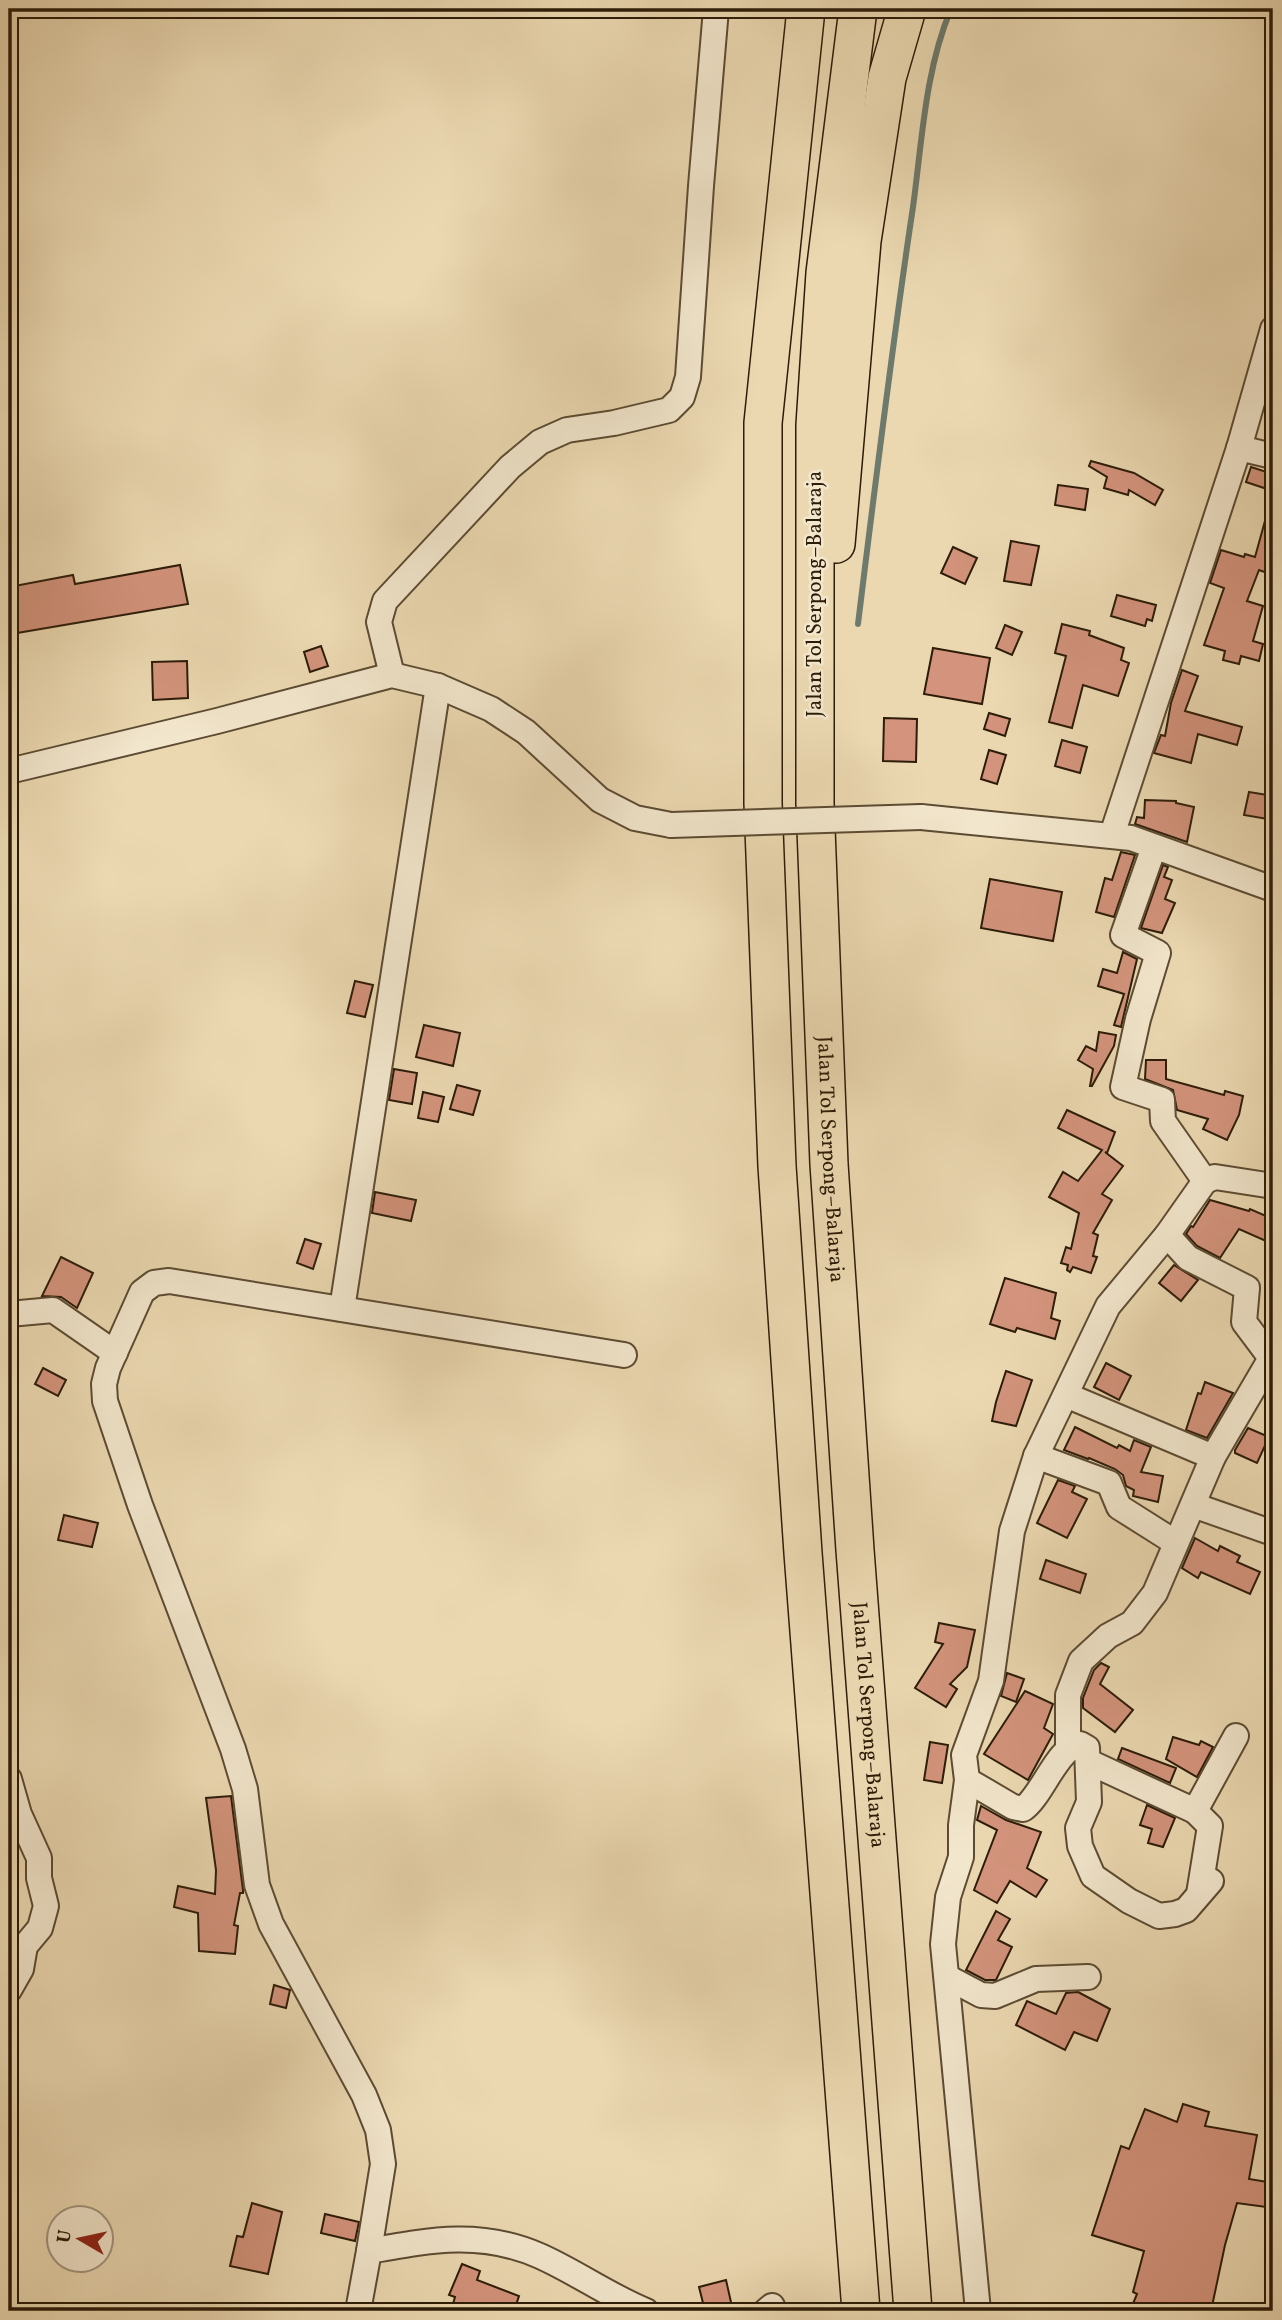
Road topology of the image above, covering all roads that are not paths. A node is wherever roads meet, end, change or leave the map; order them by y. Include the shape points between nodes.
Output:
1 (716, 9) edge
2 (806, 9) edge
3 (858, 9) edge
4 (907, 9) edge
5 (1273, 329) edge
6 (1240, 448) junction
7 (1273, 456) edge
8 (392, 675) junction
9 (438, 686) junction
10 (9, 771) edge
11 (815, 803) junction
12 (1112, 835) junction
13 (1154, 847) junction
14 (1272, 885) edge
15 (1205, 1181) junction
16 (1273, 1186) edge
17 (1167, 1235) junction
18 (342, 1309) junction
19 (9, 1314) edge
20 (115, 1353) junction
21 (624, 1355) dead end
22 (1272, 1358) edge
23 (1066, 1395) junction
24 (1036, 1456) junction
25 (1213, 1457) junction
26 (1193, 1505) junction
27 (1273, 1533) edge
28 (1176, 1543) junction
29 (1236, 1736) dead end
30 (1068, 1748) junction
31 (1089, 1762) junction
32 (9, 1779) edge
33 (967, 1780) junction
34 (1195, 1811) junction
35 (947, 1977) junction
36 (1088, 1977) dead end
37 (9, 1990) edge
38 (369, 2251) junction
39 (358, 2311) edge
40 (646, 2311) edge
41 (861, 2311) edge
42 (913, 2311) edge
43 (978, 2311) edge

1 - 8 street via 688,377 682,397 669,410 567,430 540,442 510,467 385,601 379,622
2 - 41 highway via 763,423 763,803 777,1166
3 - 11 highway, Jalan Tol Serpong–Balaraja via 825,273 815,425
4 - 11 highway via 887,78 862,241
5 - 6 street
6 - 7 street
6 - 12 street
8 - 9 street
8 - 10 street
9 - 12 street, bridge via 491,709 526,733 600,800 635,818 671,825 921,817
9 - 18 street
11 - 42 highway, Jalan Tol Serpong–Balaraja via 830,1192
12 - 13 street
13 - 14 street
13 - 15 street via 1123,935 1158,953 1122,1087 1162,1100 1164,1121
15 - 16 street via 1215,1177
15 - 17 street
17 - 22 street via 1188,1258 1247,1288 1244,1322
17 - 23 street via 1108,1306
18 - 20 street via 169,1281 154,1283 142,1292
18 - 21 street
19 - 20 street via 53,1310
20 - 38 street via 104,1384 105,1401 139,1505 233,1749 244,1789 257,1885 271,1924 378,2130 383,2164
22 - 25 street
23 - 24 street
23 - 25 street
24 - 28 street via 1109,1483 1119,1507
24 - 33 street via 1012,1531 991,1681 964,1755
25 - 26 street
26 - 27 street
26 - 28 street
28 - 30 street via 1154,1593 1137,1618 1108,1636 1082,1661 1068,1695
29 - 34 street
30 - 31 street via 1080,1744 1087,1748
30 - 33 street via 1034,1800 1023,1809 1013,1808
31 - 34 street
31 - 34 street via 1088,1802 1078,1828 1093,1876 1159,1916 1186,1910 1205,1887 1210,1826
32 - 37 street via 39,1858 47,1906 40,1928 25,1946 21,1969
33 - 35 street via 961,1857 948,1897 943,1944
35 - 36 street via 981,1995 995,1996 1036,1979
35 - 43 street
38 - 39 street
38 - 40 street via 428,2241 491,2240 542,2257

